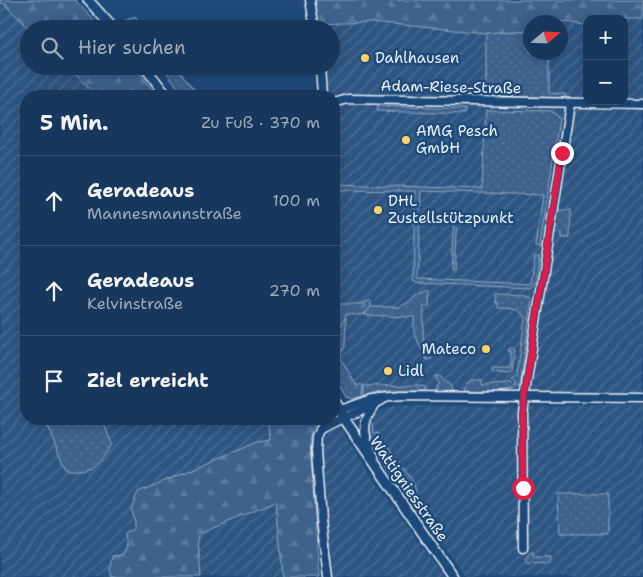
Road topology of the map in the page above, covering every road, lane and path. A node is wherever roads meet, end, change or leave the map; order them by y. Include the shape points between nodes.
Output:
1 (88, 0) edge
2 (310, 0) edge
3 (106, 20) edge
4 (313, 20) edge
5 (151, 75) edge
6 (321, 75) edge
7 (162, 90) edge
8 (322, 90) edge
9 (340, 101) edge
10 (570, 104) junction
11 (643, 104) edge
12 (524, 398) junction
13 (643, 398) edge
14 (383, 399) junction
15 (374, 405) junction
16 (340, 409) edge
17 (340, 410) edge
18 (340, 414) edge
19 (322, 425) edge
20 (324, 425) edge
21 (320, 430) junction
22 (380, 470) junction
23 (523, 548) dead end
24 (328, 577) edge
25 (453, 577) edge

1 - 3 main road
2 - 4 street
5 - 7 main road
6 - 8 street
9 - 10 street, Adam-Riese-Straße
10 - 11 street, Adam-Riese-Straße
10 - 12 street
12 - 13 street
12 - 14 street via 401,396
12 - 23 street
14 - 15 street
14 - 16 street
15 - 17 street
15 - 22 street via 365,422 365,434
18 - 22 main road, Wattigniesstraße
19 - 21 street
20 - 21 street
21 - 24 street via 316,451
22 - 25 main road, Wattigniesstraße

